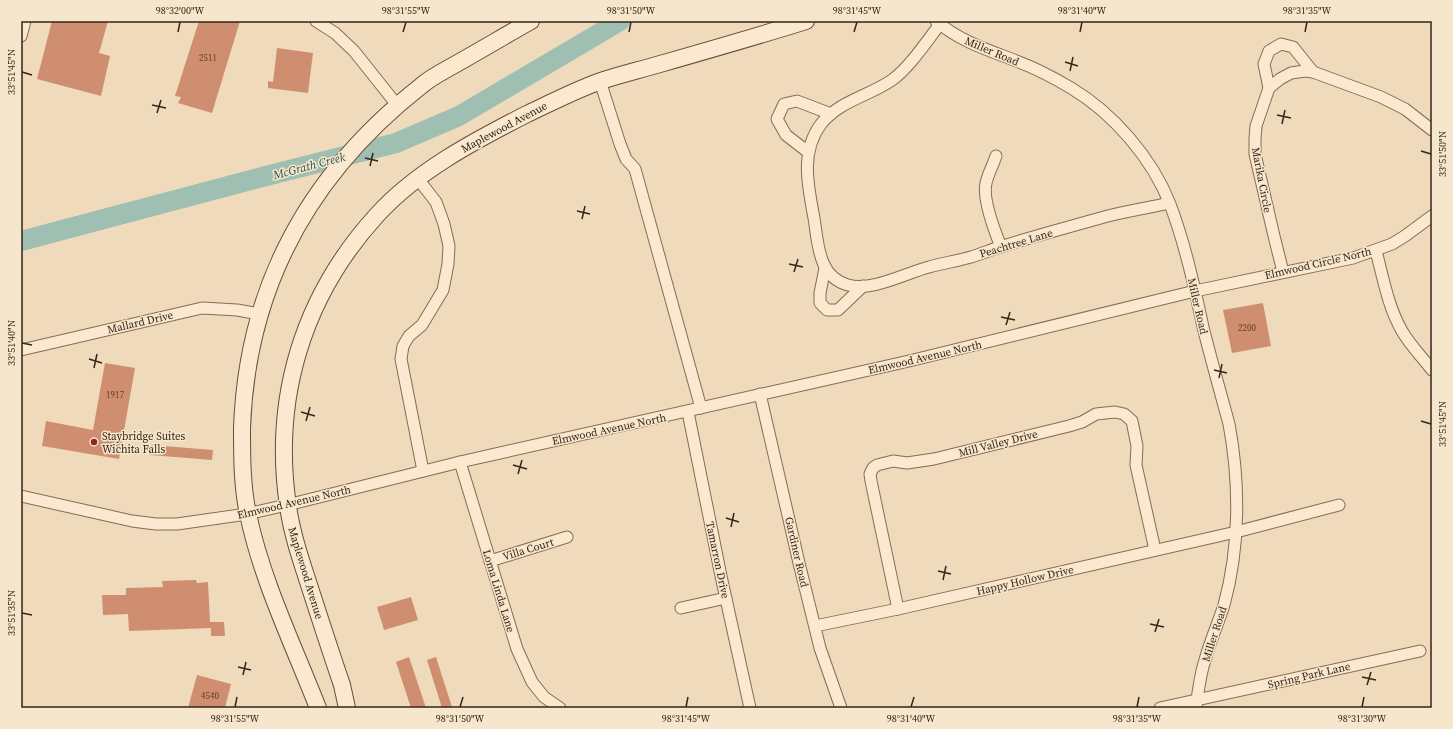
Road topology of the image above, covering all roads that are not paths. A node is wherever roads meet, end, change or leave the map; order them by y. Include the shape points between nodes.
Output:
1 (25, 21) edge
2 (316, 21) edge
3 (531, 21) edge
4 (806, 21) edge
5 (938, 23) edge
6 (21, 36) edge
7 (1313, 72) junction
8 (600, 81) junction
9 (1268, 88) junction
10 (397, 105) junction
11 (831, 114) junction
12 (1432, 130) edge
13 (808, 152) junction
14 (996, 156) dead end
15 (418, 179) junction
16 (1169, 203) junction
17 (1432, 216) edge
18 (1001, 247) junction
19 (1376, 250) junction
20 (825, 268) junction
21 (1283, 272) junction
22 (863, 286) junction
23 (1195, 291) junction
24 (260, 314) junction
25 (21, 350) edge
26 (1432, 370) edge
27 (760, 394) junction
28 (701, 408) junction
29 (688, 412) junction
30 (460, 462) junction
31 (423, 471) junction
32 (21, 496) edge
33 (287, 505) junction
34 (1339, 505) dead end
35 (247, 514) junction
36 (1236, 532) junction
37 (567, 537) dead end
38 (1155, 550) junction
39 (490, 561) junction
40 (726, 598) junction
41 (681, 608) dead end
42 (898, 609) junction
43 (815, 626) junction
44 (1420, 651) dead end
45 (1196, 704) edge
46 (318, 708) edge
47 (347, 708) edge
48 (560, 708) edge
49 (750, 708) edge
50 (841, 708) edge
51 (1160, 708) edge

1 - 6 street
2 - 10 street via 335,33 354,51
3 - 10 street via 423,84
4 - 8 street, Maplewood Avenue
5 - 11 street via 916,56 894,79 856,97
5 - 16 street, Miller Road via 981,48 1044,73 1093,103 1136,146
7 - 9 street via 1291,73
7 - 9 street, Marika Circle via 1293,47 1281,44 1269,51 1264,64
7 - 12 street via 1405,108
8 - 15 street, Maplewood Avenue via 477,139
8 - 28 street via 620,144 626,159 635,169
9 - 21 street, Marika Circle via 1256,126 1255,154
10 - 24 street via 359,141 310,204 281,257
11 - 13 street via 821,124
11 - 13 street via 797,101 784,104 777,119 786,135
13 - 20 street via 809,190
14 - 18 street via 986,184 986,194 993,228
15 - 31 street via 436,202 449,248 443,290 422,325 409,336 403,346 401,359
15 - 33 street, Maplewood Avenue via 378,214 361,234 320,296 299,347 292,372 283,431
16 - 18 street, Peachtree Lane via 1106,217
16 - 23 street, Miller Road via 1182,239
17 - 19 street, Elmwood Circle North via 1392,244
18 - 22 street, Peachtree Lane
19 - 21 street, Elmwood Circle North via 1352,258
19 - 26 street via 1389,300 1401,329
20 - 22 street, Peachtree Lane via 838,281
20 - 22 street via 820,303 827,310 838,310
21 - 23 street, Elmwood Circle North
23 - 27 street, Elmwood Avenue North via 909,361
23 - 36 street, Miller Road via 1232,442 1236,485
24 - 25 street, Mallard Drive via 202,308
24 - 35 street via 243,404 242,460
27 - 28 street, Elmwood Avenue North
27 - 43 street, Gardiner Road
28 - 29 street, Elmwood Avenue North
29 - 30 street, Elmwood Avenue North
29 - 40 street, Tamarron Drive
30 - 31 street, Elmwood Avenue North
30 - 39 street, Loma Linda Lane
31 - 33 street, Elmwood Avenue North
32 - 35 street, Elmwood Avenue North via 156,524 177,524
33 - 35 street, Elmwood Avenue North
33 - 47 street, Maplewood Avenue via 294,540 342,684
34 - 36 street, Happy Hollow Drive
35 - 46 street via 279,612
36 - 38 street, Happy Hollow Drive
36 - 45 street, Miller Road via 1232,569 1223,606 1204,660
37 - 39 street, Villa Court
38 - 42 street, Happy Hollow Drive
38 - 42 street, Mill Valley Drive via 1136,465 1137,446 1132,422 1124,414 1096,414 1069,426 934,460 907,463 893,461 873,468 870,474 871,481
39 - 48 street, Loma Linda Lane via 517,649 532,682 544,697
40 - 41 street
40 - 49 street, Tamarron Drive
42 - 43 street, Happy Hollow Drive
43 - 50 street, Gardiner Road
44 - 45 street, Spring Park Lane
45 - 51 street

